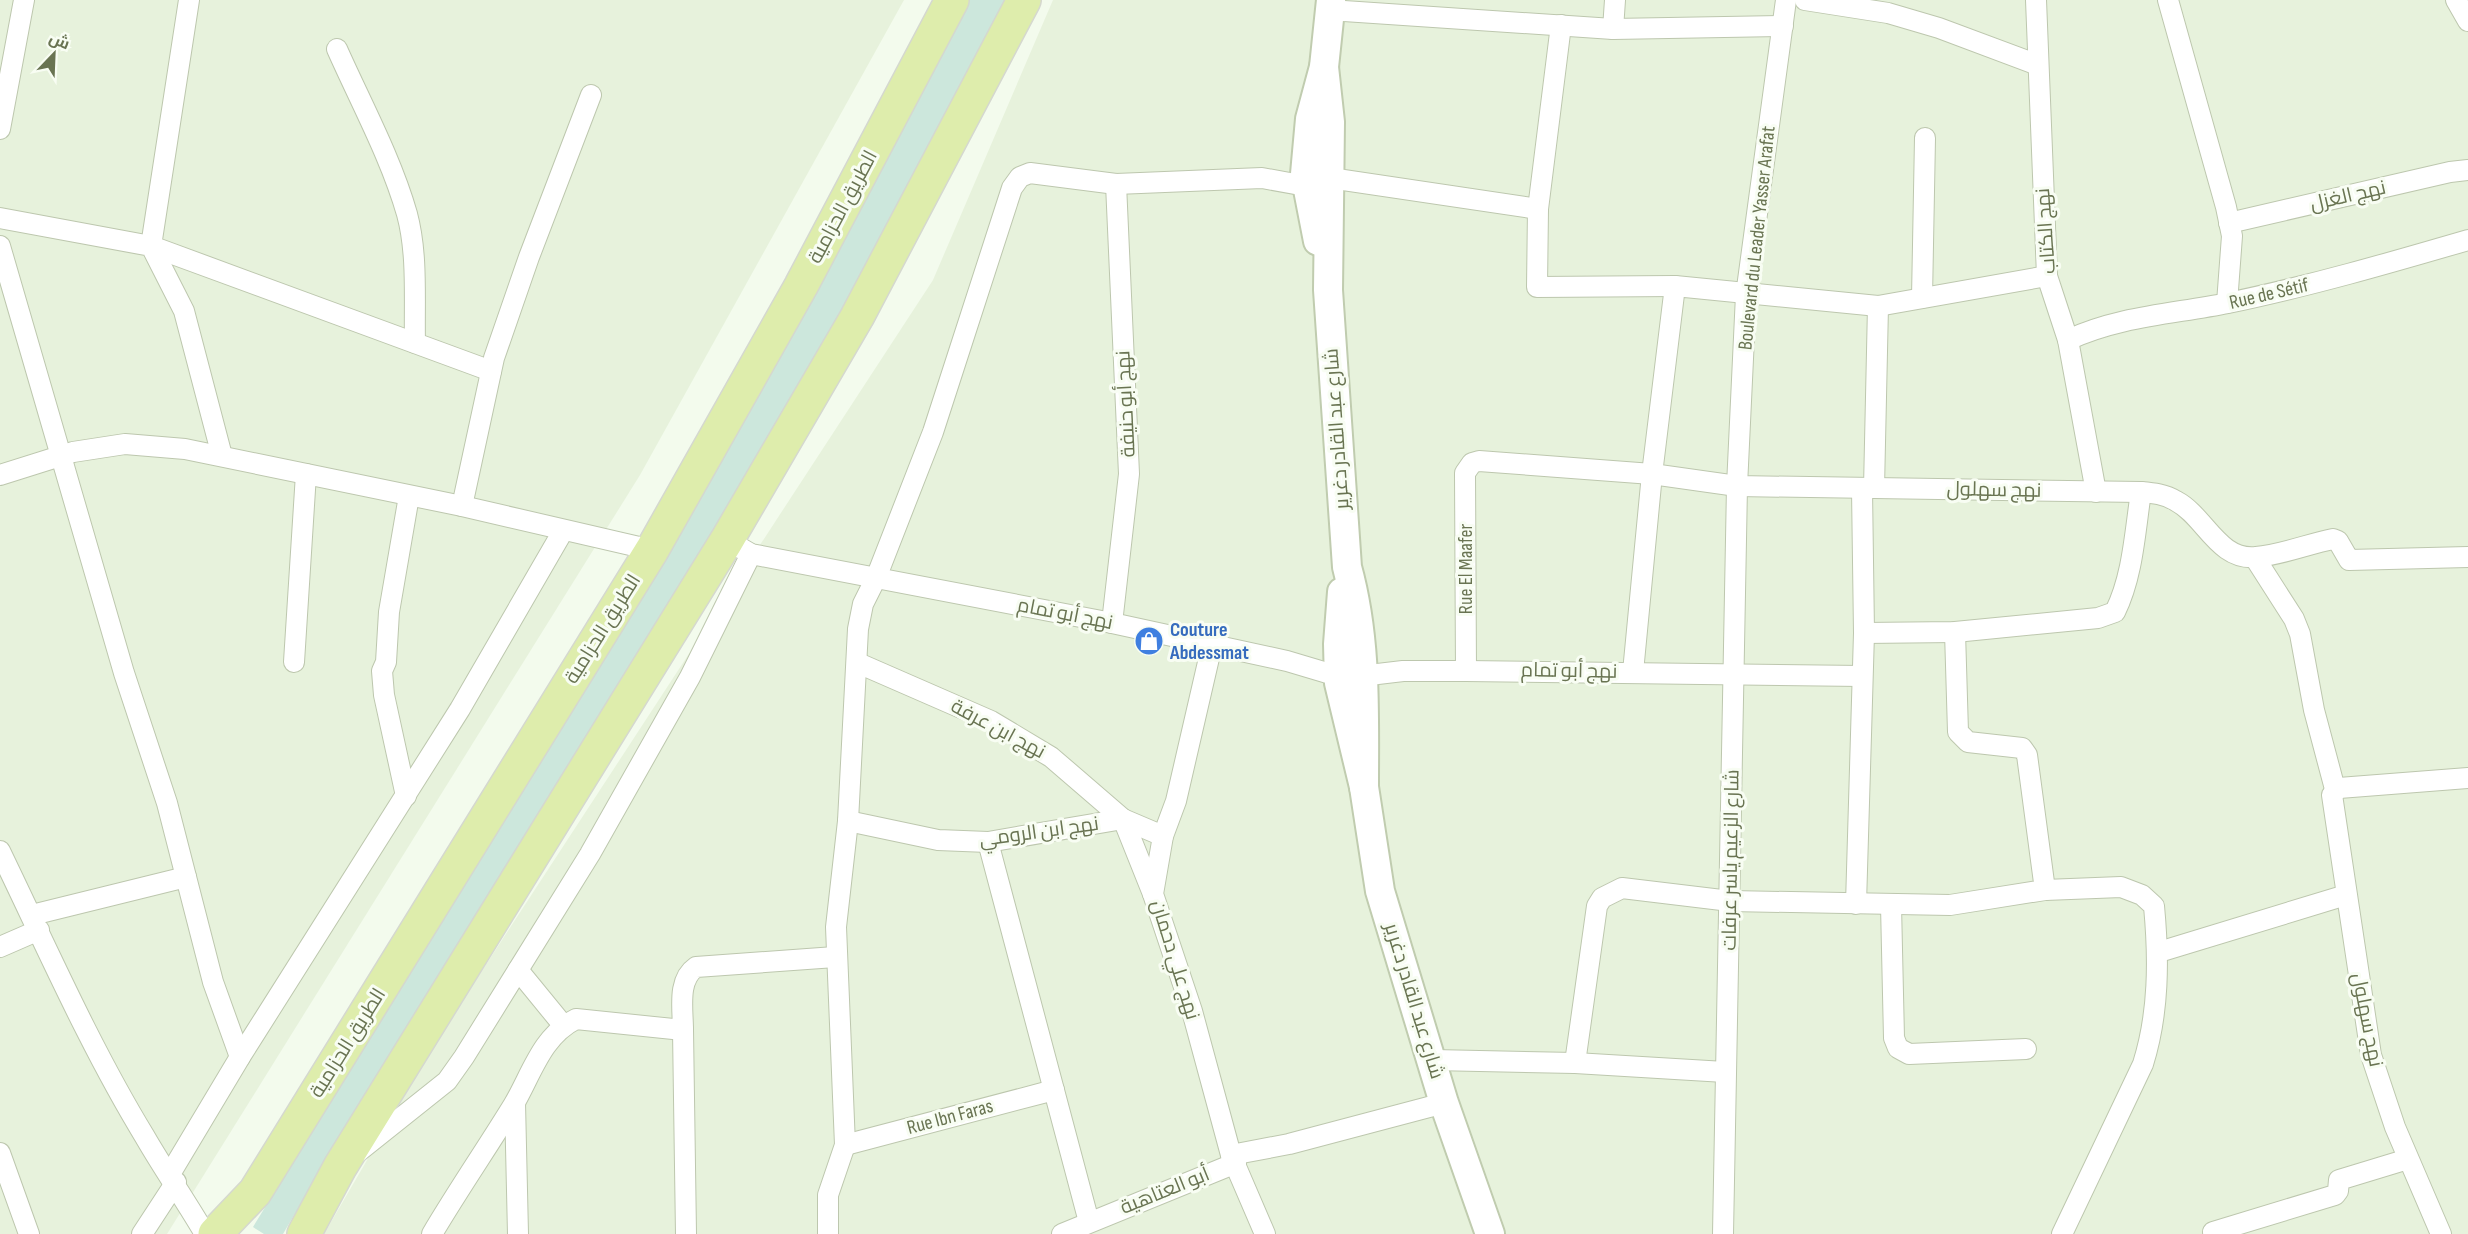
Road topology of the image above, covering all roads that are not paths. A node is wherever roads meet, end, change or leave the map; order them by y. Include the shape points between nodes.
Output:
1 (24, 0) edge
2 (189, 0) edge
3 (952, 0) edge
4 (1024, 0) edge
5 (1615, 0) edge
6 (1786, 0) edge
7 (1805, 0) edge
8 (2036, 0) edge
9 (2041, 0) edge
10 (2168, 0) edge
11 (2456, 0) edge
12 (1330, 5) edge
13 (2468, 21) edge
14 (1561, 25) junction
15 (1783, 26) junction
16 (1613, 29) junction
17 (337, 49) dead end
18 (2038, 65) junction
19 (591, 94) dead end
20 (0, 129) edge
21 (1925, 138) dead end
22 (2468, 170) edge
23 (1318, 173) junction
24 (1116, 184) junction
25 (1538, 209) junction
26 (0, 218) edge
27 (2229, 223) junction
28 (2468, 240) edge
29 (0, 246) edge
30 (151, 246) junction
31 (2047, 276) junction
32 (1675, 286) junction
33 (1746, 295) junction
34 (1922, 298) junction
35 (2227, 303) junction
36 (1878, 306) junction
37 (2068, 340) junction
38 (415, 343) junction
39 (491, 371) junction
40 (63, 455) junction
41 (222, 456) junction
42 (1468, 467) joint
43 (306, 474) junction
44 (1652, 474) junction
45 (0, 475) edge
46 (1737, 486) junction
47 (1868, 488) junction
48 (2096, 492) junction
49 (2140, 492) junction
50 (409, 496) junction
51 (462, 506) junction
52 (563, 531) junction
53 (739, 547) junction
54 (652, 550) junction
55 (2468, 557) edge
56 (2255, 558) junction
57 (876, 578) junction
58 (1112, 623) junction
59 (1955, 632) junction
60 (1864, 633) junction
61 (1212, 645) junction
62 (294, 662) dead end
63 (858, 663) junction
64 (1351, 668) junction
65 (1467, 670) junction
66 (1633, 672) junction
67 (1735, 676) junction
68 (1862, 676) junction
69 (2468, 778) edge
70 (2334, 792) junction
71 (406, 796) junction
72 (1123, 819) junction
73 (848, 821) junction
74 (1163, 836) junction
75 (988, 842) junction
76 (0, 851) edge
77 (186, 877) junction
78 (2045, 890) junction
79 (1153, 894) junction
80 (2346, 895) junction
81 (1730, 901) junction
82 (1856, 904) junction
83 (1891, 905) junction
84 (35, 922) junction
85 (0, 947) edge
86 (2159, 952) junction
87 (835, 957) junction
88 (518, 970) junction
89 (563, 1025) junction
90 (684, 1030) junction
91 (2026, 1049) dead end
92 (240, 1057) junction
93 (1433, 1060) junction
94 (1575, 1063) junction
95 (1725, 1072) junction
96 (1054, 1090) junction
97 (515, 1103) junction
98 (1444, 1103) junction
99 (845, 1145) junction
100 (0, 1152) edge
101 (1233, 1159) junction
102 (2408, 1159) junction
103 (340, 1167) junction
104 (173, 1178) junction
105 (1089, 1222) junction
106 (1483, 1227) edge
107 (2213, 1232) dead end
108 (29, 1234) edge
109 (142, 1234) edge
110 (205, 1234) edge
111 (215, 1234) edge
112 (304, 1234) edge
113 (432, 1234) edge
114 (518, 1234) edge
115 (686, 1234) edge
116 (828, 1234) edge
117 (1062, 1234) edge
118 (1265, 1234) edge
119 (1723, 1234) edge
120 (2062, 1234) edge
121 (2441, 1234) edge

1 - 20 street
2 - 30 street
3 - 54 highway, الطريق الحزامية via 801,286
4 - 53 highway
5 - 16 street
6 - 15 street, Boulevard du Leader Yasser Arafat
7 - 18 street via 1888,13
8 - 9 street
8 - 18 street, نهج الكتاب
10 - 27 street
11 - 13 street
12 - 14 street
12 - 23 main road, شارع عبد القادر دغرير via 1324,66 1310,119
14 - 16 street
14 - 25 street
15 - 16 street
15 - 33 street, Boulevard du Leader Yasser Arafat
17 - 38 street via 407,215 413,253
18 - 31 street, نهج الكتاب
19 - 39 street via 528,257
21 - 34 street
22 - 27 street, نهج الغزل
23 - 24 street
23 - 25 street
23 - 64 main road, شارع عبد القادر دغرير via 1347,567 1342,593
24 - 57 street via 1030,173 1020,177 1012,188 933,432
24 - 58 street, نهج أبو حنيفة via 1129,474
25 - 32 street via 1537,287
26 - 30 street
27 - 35 street via 2232,236
28 - 35 street, Rue de Sétif via 2341,277
29 - 40 street
30 - 38 street
30 - 41 street via 184,310
31 - 34 street
31 - 37 street, نهج الكتاب
32 - 33 street
32 - 44 street
33 - 36 street
33 - 46 street, Boulevard du Leader Yasser Arafat
34 - 36 street
35 - 37 street, Rue de Sétif via 2115,322
36 - 47 street
37 - 48 street, نهج الكتاب
38 - 39 street
39 - 51 street
40 - 41 street via 125,444
40 - 45 street
40 - 77 street
41 - 43 street
42 - 44 street, نهج سهلول via 1479,461
42 - 65 street, Rue El Maafer
43 - 50 street
43 - 62 street
44 - 46 street, نهج سهلول
44 - 66 street
46 - 47 street, نهج سهلول
46 - 67 street, شارع الزعيم ياسر عرفات
47 - 48 street, نهج سهلول
47 - 60 street
48 - 49 street, نهج سهلول
49 - 56 street, نهج سهلول via 2176,501 2190,510 2228,553
49 - 59 street via 2130,564 2115,612 2098,618
50 - 51 street
50 - 71 street via 382,671
51 - 52 street
52 - 54 street
52 - 71 street
53 - 57 street, نهج أبو تمام
53 - 88 street via 684,687 590,854
53 - 103 highway
54 - 111 highway, الطريق الحزامية via 255,1192
55 - 56 street via 2349,560 2332,538
56 - 70 street, نهج سهلول via 2300,634
57 - 58 street, نهج أبو تمام
57 - 63 street via 862,604
58 - 61 street, نهج أبو تمام
59 - 60 street
59 - 78 street via 1958,732 1968,742 2022,748 2027,755
60 - 68 street
61 - 64 street, نهج أبو تمام via 1287,661
61 - 74 street, نهج علي دحمان via 1176,801
63 - 72 street, نهج ابن عرفة via 992,721 1051,756
63 - 73 street
64 - 65 street, نهج أبو تمام
64 - 93 main road, شارع عبد القادر دغرير via 1380,891
65 - 66 street, نهج أبو تمام
66 - 67 street, نهج أبو تمام
67 - 68 street, نهج أبو تمام
67 - 81 street, شارع الزعيم ياسر عرفات
68 - 82 street
69 - 70 street
70 - 80 street, نهج سهلول
71 - 92 street
72 - 74 street
72 - 75 street, نهج ابن الرومي
72 - 79 street
73 - 75 street, نهج ابن الرومي via 938,840
73 - 87 street
74 - 79 street, نهج علي دحمان
75 - 96 street
76 - 84 street
77 - 84 street
77 - 92 street via 213,982
78 - 83 street via 1950,905
78 - 86 street via 2121,887 2142,895 2154,906
79 - 101 street, نهج علي دحمان via 1192,1011
80 - 86 street
80 - 102 street, نهج سهلول via 2371,1055
81 - 82 street
81 - 94 street via 1622,888 1602,898
81 - 95 street, شارع الزعيم ياسر عرفات
82 - 83 street
83 - 91 street via 1894,1038 1898,1048 1909,1054
84 - 85 street
84 - 104 street via 145,1137
86 - 120 street via 2152,1035 2143,1064
87 - 90 street via 696,967 683,982
87 - 99 street
88 - 89 street
88 - 103 street via 447,1081
89 - 90 street via 576,1019
89 - 97 street via 540,1053
90 - 115 street
92 - 104 street
93 - 94 street
93 - 98 main road, شارع عبد القادر دغرير
94 - 95 street
95 - 119 street, شارع الزعيم ياسر عرفات
96 - 99 street, Rue Ibn Faras
96 - 105 street
97 - 113 street
97 - 114 street
98 - 101 street, أبو العتاهية
98 - 106 main road, شارع عبد القادر دغرير
99 - 116 street via 828,1195
100 - 108 street
101 - 105 street, أبو العتاهية
101 - 118 street, نهج علي دحمان
102 - 107 street via 2339,1180 2335,1195
102 - 121 street, نهج سهلول
103 - 112 highway
104 - 109 street
104 - 110 street
105 - 117 street, أبو العتاهية

